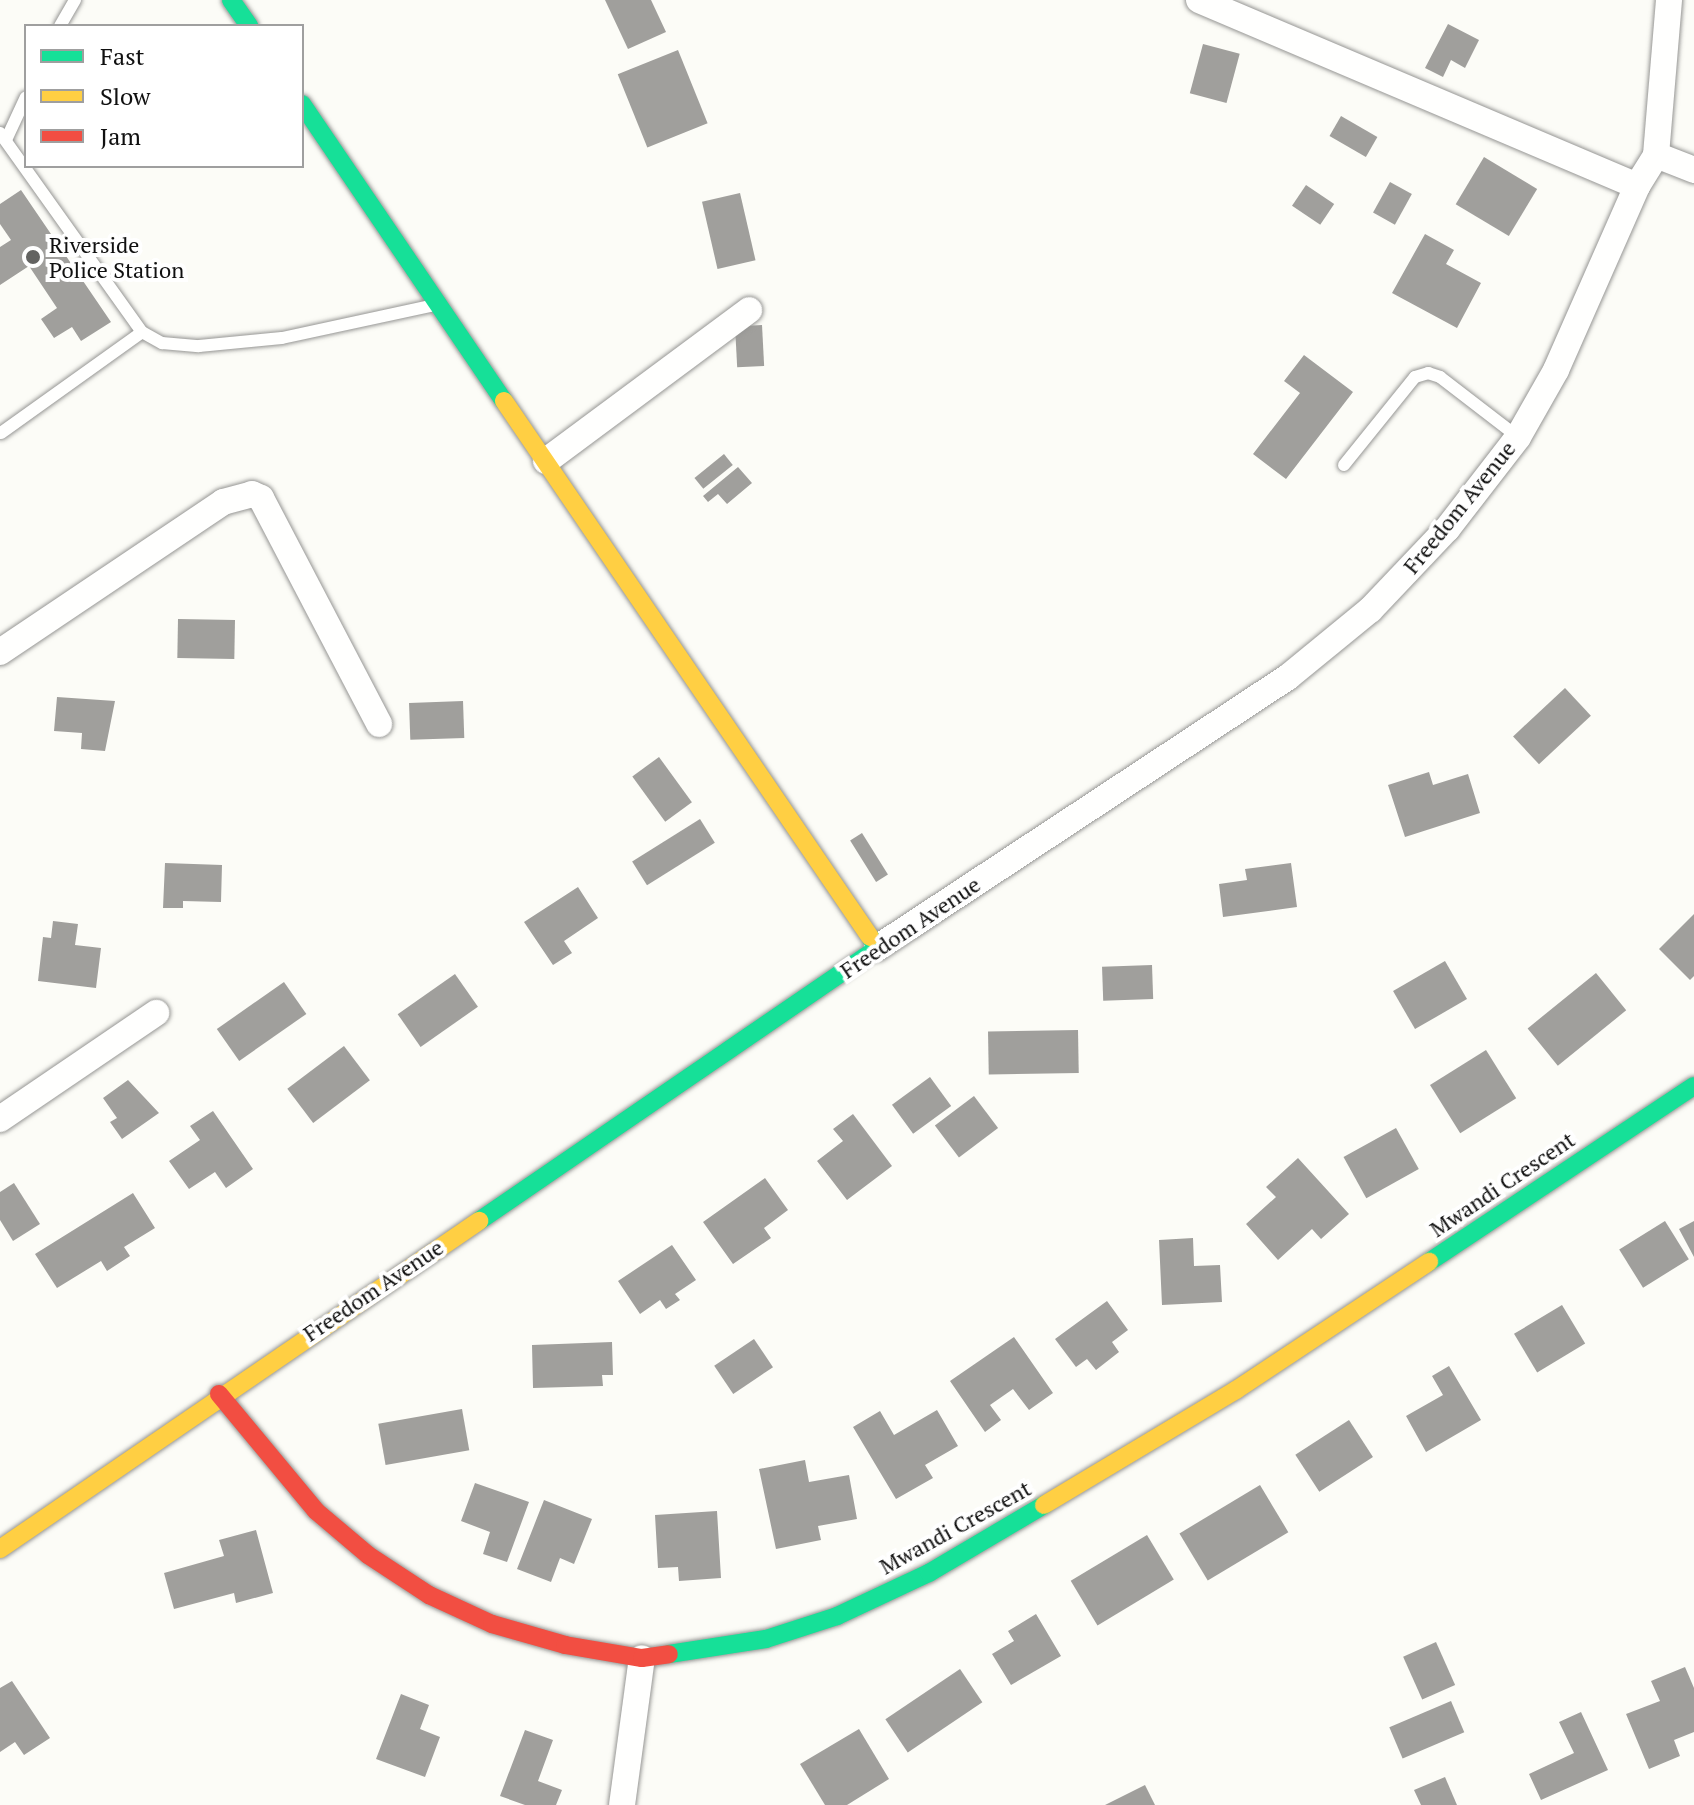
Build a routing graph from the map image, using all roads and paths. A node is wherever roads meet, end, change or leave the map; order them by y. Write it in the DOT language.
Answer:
graph roads {
  1 [pos="75,0"];
  2 [pos="231,0"];
  3 [pos="1199,0"];
  4 [pos="1669,0"];
  5 [pos="61,24"];
  6 [pos="248,24"];
  7 [pos="24,100"];
  8 [pos="304,107"];
  9 [pos="3,136"];
  10 [pos="1656,155"];
  11 [pos="24,166"];
  12 [pos="26,168"];
  13 [pos="1694,170"];
  14 [pos="1637,186"];
  15 [pos="439,304"];
  16 [pos="749,310"];
  17 [pos="142,332"];
  18 [pos="1,433"];
  19 [pos="1518,437"];
  20 [pos="546,461"];
  21 [pos="1344,465"];
  22 [pos="0,652"];
  23 [pos="379,724"];
  24 [pos="877,948"];
  25 [pos="156,1013"];
  26 [pos="1694,1086"];
  27 [pos="0,1119"];
  28 [pos="219,1394"];
  29 [pos="0,1549"];
  30 [pos="642,1658"];
  31 [pos="622,1805"];
  1 -- 5 [label="lane"];
  2 -- 6 [label="main road"];
  3 -- 14 [label="street"];
  4 -- 10 [label="street, Freedom Avenue"];
  7 -- 9 [label="lane"];
  8 -- 15 [label="main road"];
  9 -- 11 [label="lane"];
  10 -- 13 [label="street"];
  10 -- 14 [label="street, Freedom Avenue"];
  12 -- 17 [label="lane"];
  14 -- 19 [label="street, Freedom Avenue"];
  15 -- 17 [label="lane"];
  15 -- 20 [label="main road"];
  16 -- 20 [label="street"];
  17 -- 18 [label="lane"];
  19 -- 21 [label="lane"];
  19 -- 24 [label="street, Freedom Avenue"];
  20 -- 24 [label="main road"];
  22 -- 23 [label="street"];
  24 -- 28 [label="main road, Freedom Avenue"];
  25 -- 27 [label="street"];
  26 -- 30 [label="main road, Mwandi Crescent"];
  28 -- 29 [label="main road, Freedom Avenue"];
  28 -- 30 [label="main road, Mwandi Crescent"];
  30 -- 31 [label="street"];
}
